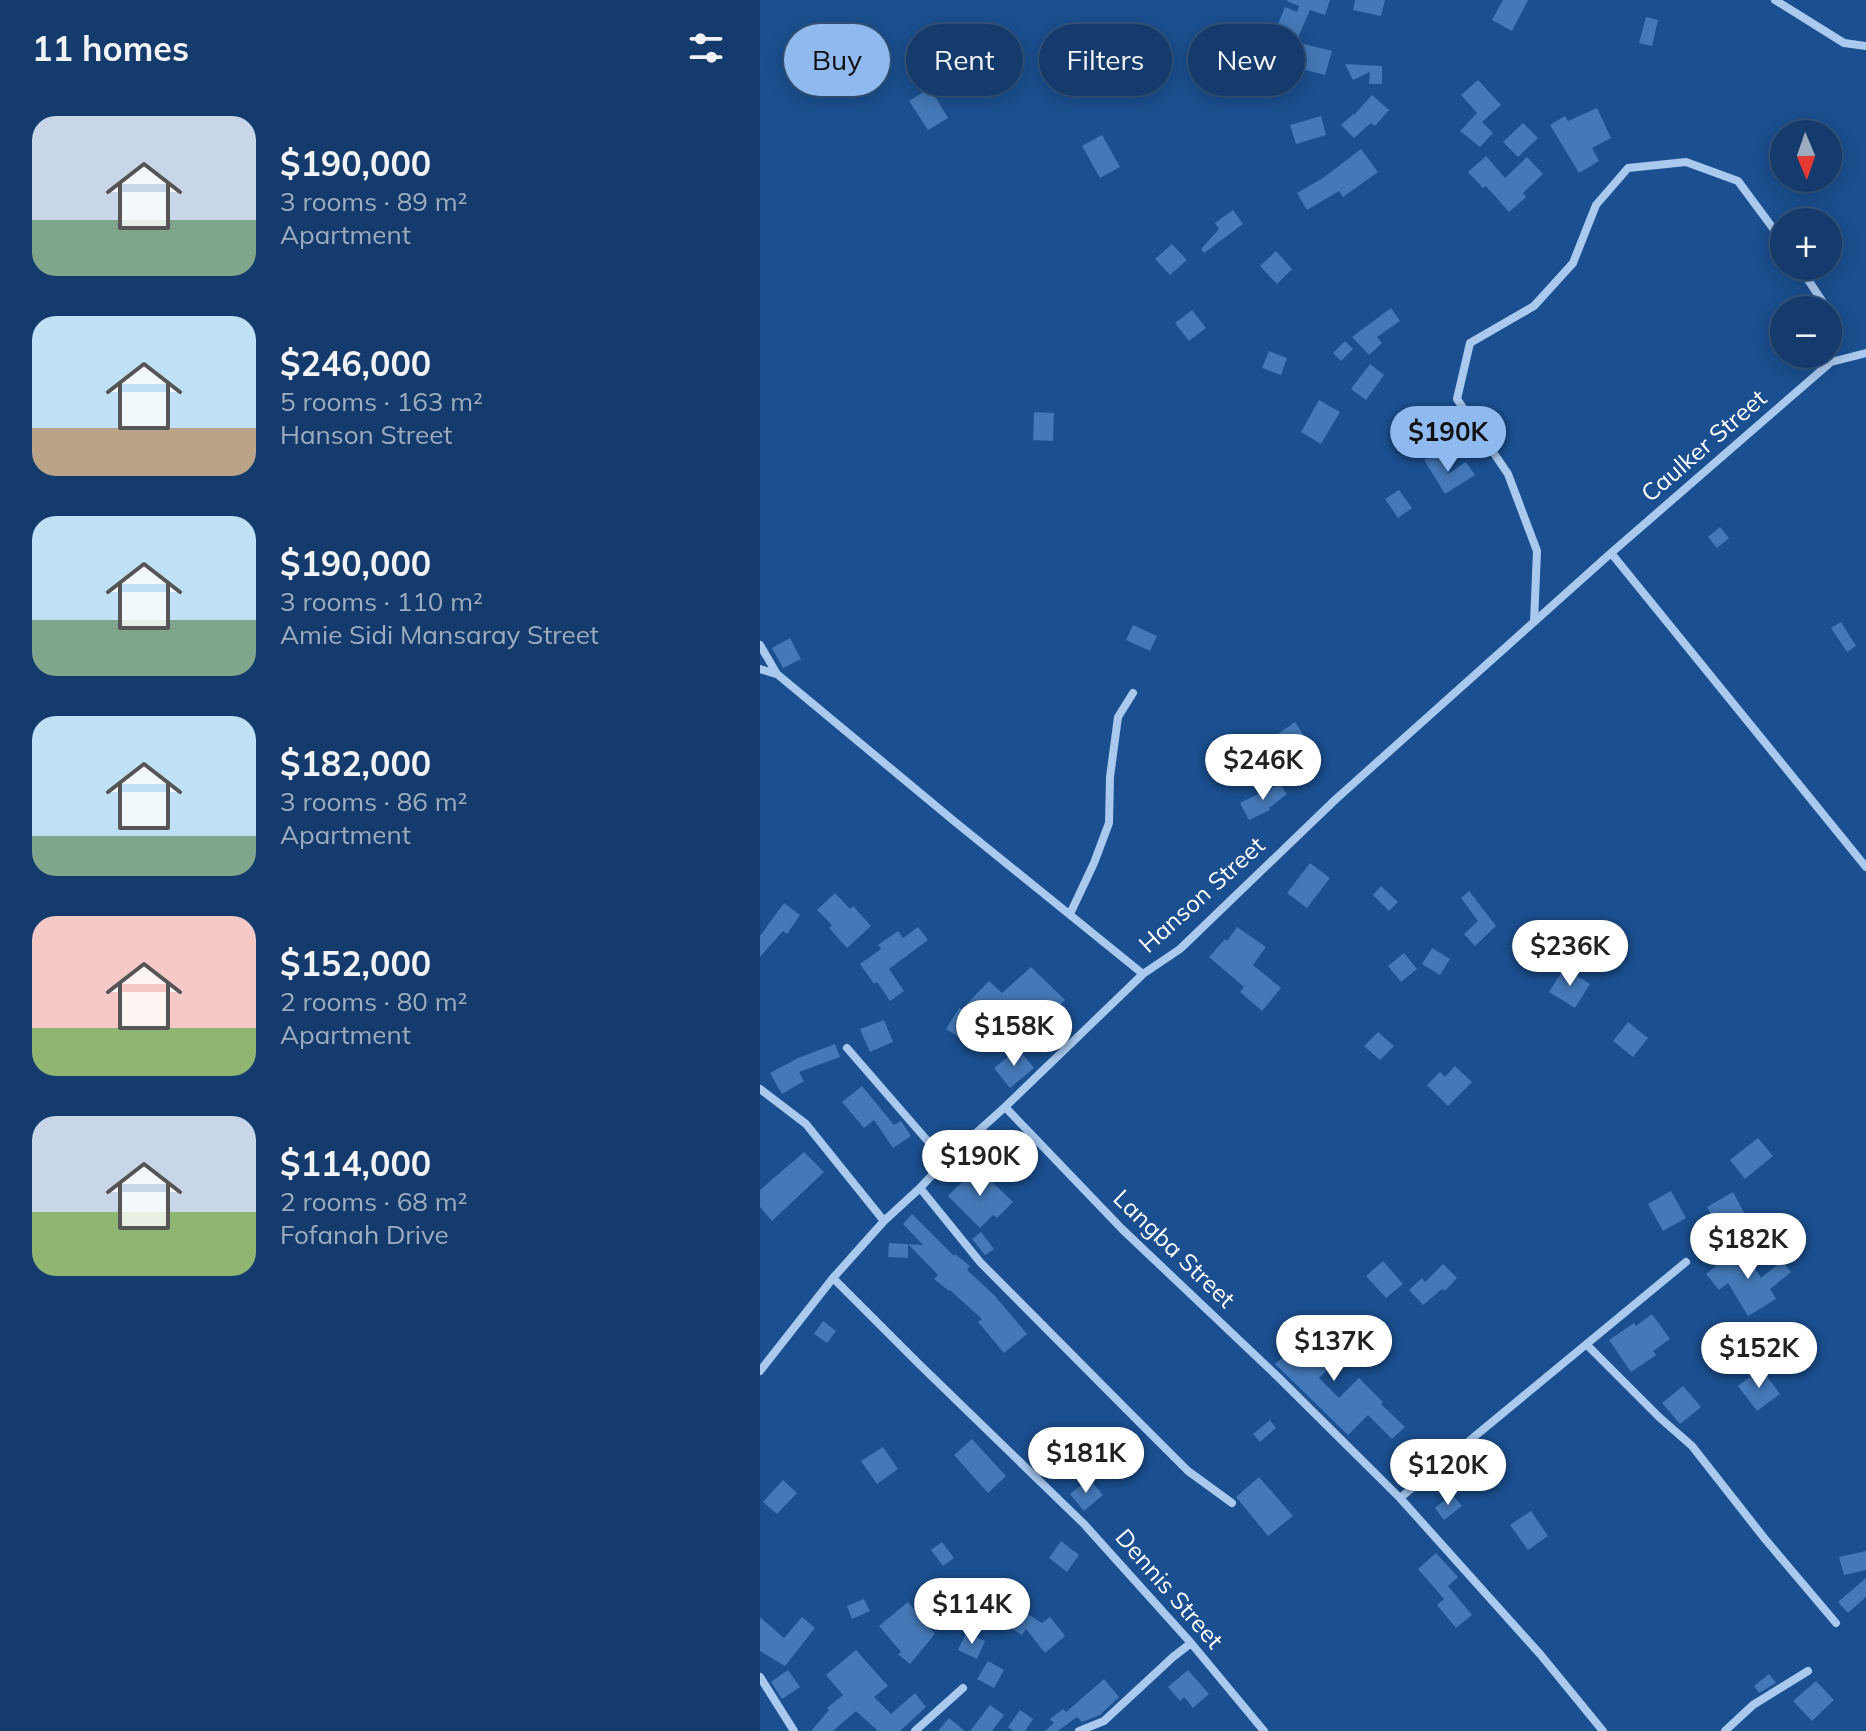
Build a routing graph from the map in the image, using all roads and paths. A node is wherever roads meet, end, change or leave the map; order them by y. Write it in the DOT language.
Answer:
graph roads {
  1 [pos="1775,0"];
  2 [pos="1866,46"];
  3 [pos="1770,224"];
  4 [pos="1866,353"];
  5 [pos="1842,359"];
  6 [pos="1824,368"];
  7 [pos="1611,553"];
  8 [pos="1534,622"];
  9 [pos="760,645"];
  10 [pos="760,669"];
  11 [pos="777,674"];
  12 [pos="1133,693"];
  13 [pos="1866,867"];
  14 [pos="1070,914"];
  15 [pos="1143,974"];
  16 [pos="847,1048"];
  17 [pos="760,1089"];
  18 [pos="1005,1107"];
  19 [pos="945,1161"];
  20 [pos="920,1188"];
  21 [pos="884,1221"];
  22 [pos="1686,1262"];
  23 [pos="833,1278"];
  24 [pos="1587,1345"];
  25 [pos="761,1368"];
  26 [pos="1400,1498"];
  27 [pos="1232,1503"];
  28 [pos="1836,1623"];
  29 [pos="1191,1643"];
  30 [pos="1808,1671"];
  31 [pos="760,1677"];
  32 [pos="963,1688"];
  33 [pos="1104,1721"];
  34 [pos="794,1731"];
  35 [pos="915,1731"];
  36 [pos="1079,1731"];
  37 [pos="1112,1731"];
  38 [pos="1264,1731"];
  39 [pos="1603,1731"];
  40 [pos="1725,1731"];
  1 -- 2 [label="street"];
  3 -- 8 [label="street"];
  4 -- 5 [label="street, Caulker Street"];
  6 -- 7 [label="street, Caulker Street"];
  7 -- 8 [label="street, Hanson Street"];
  7 -- 13 [label="street"];
  8 -- 15 [label="street, Hanson Street"];
  9 -- 11 [label="street"];
  10 -- 11 [label="street"];
  11 -- 14 [label="street"];
  12 -- 14 [label="street"];
  14 -- 15 [label="street"];
  15 -- 18 [label="street, Hanson Street"];
  16 -- 19 [label="street"];
  17 -- 21 [label="street"];
  18 -- 19 [label="street, Hanson Street"];
  18 -- 26 [label="street, Langba Street"];
  19 -- 20 [label="street, Hanson Street"];
  20 -- 21 [label="street, Hanson Street"];
  20 -- 27 [label="street"];
  21 -- 23 [label="street, Hanson Street"];
  22 -- 24 [label="street"];
  23 -- 25 [label="street, Hanson Street"];
  23 -- 29 [label="street, Dennis Street"];
  24 -- 26 [label="street"];
  24 -- 28 [label="street"];
  26 -- 39 [label="street, Langba Street"];
  29 -- 33 [label="street"];
  29 -- 38 [label="street, Dennis Street"];
  30 -- 40 [label="street"];
  31 -- 34 [label="street"];
  32 -- 35 [label="street"];
  33 -- 36 [label="street"];
  33 -- 37 [label="street"];
}
